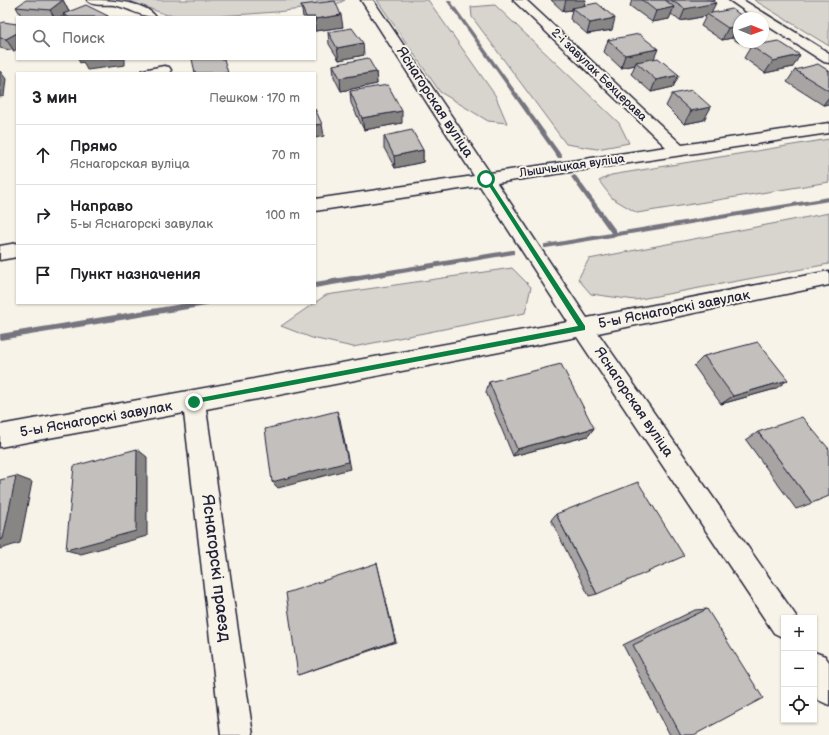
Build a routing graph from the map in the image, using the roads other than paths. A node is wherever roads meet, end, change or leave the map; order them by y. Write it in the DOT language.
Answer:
graph roads {
  1 [pos="93,0"];
  2 [pos="367,0"];
  3 [pos="519,0"];
  4 [pos="735,0"];
  5 [pos="149,16"];
  6 [pos="829,59"];
  7 [pos="164,67"];
  8 [pos="151,72"];
  9 [pos="829,128"];
  10 [pos="678,150"];
  11 [pos="486,179"];
  12 [pos="316,205"];
  13 [pos="16,250"];
  14 [pos="0,253"];
  15 [pos="829,278"];
  16 [pos="583,328"];
  17 [pos="194,402"];
  18 [pos="0,436"];
  19 [pos="781,619"];
  20 [pos="817,671"];
  21 [pos="829,689"];
  22 [pos="237,735"];
  1 -- 5 [label="street"];
  2 -- 11 [label="street, Яснагорская вуліца"];
  3 -- 10 [label="street, 2-і завулак Бехцерава"];
  4 -- 6 [label="street"];
  7 -- 8 [label="street"];
  9 -- 10 [label="street, Лышчыцкая вуліца"];
  10 -- 11 [label="street, Лышчыцкая вуліца"];
  11 -- 12 [label="street, Лышчыцкая вуліца"];
  11 -- 16 [label="street, Яснагорская вуліца"];
  13 -- 14 [label="street"];
  15 -- 16 [label="street, 5-ы Яснагорскі завулак"];
  16 -- 17 [label="street, 5-ы Яснагорскі завулак"];
  16 -- 19 [label="street, Яснагорская вуліца"];
  17 -- 18 [label="street, 5-ы Яснагорскі завулак"];
  17 -- 22 [label="street, Яснагорскі праезд"];
  20 -- 21 [label="street"];
}
